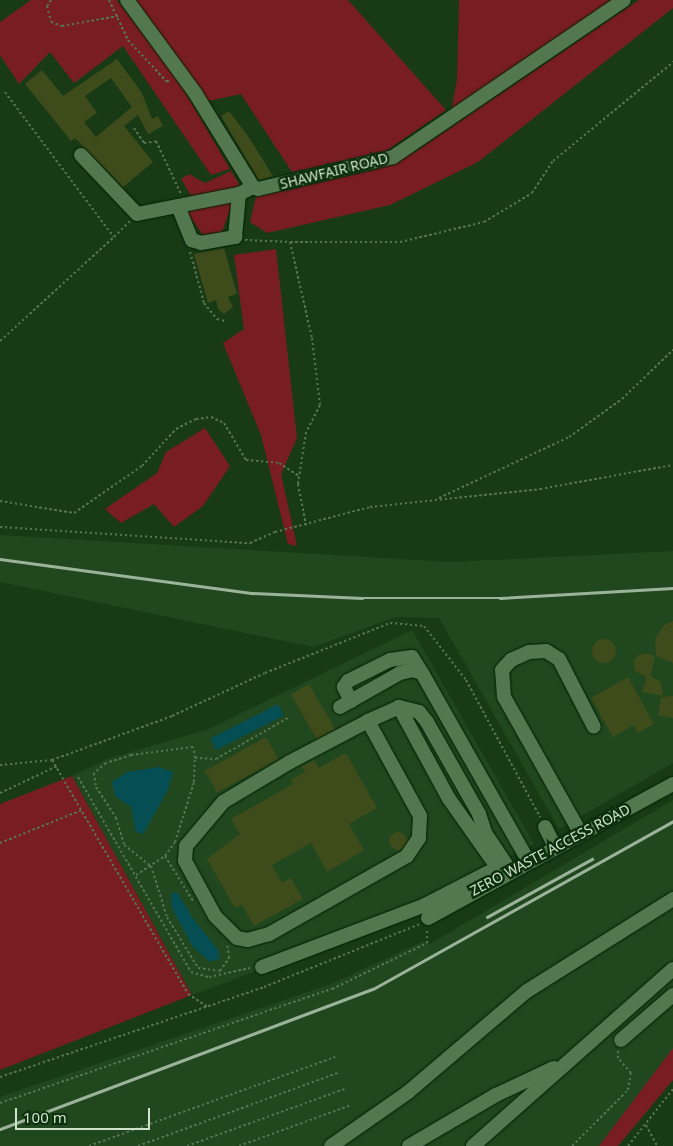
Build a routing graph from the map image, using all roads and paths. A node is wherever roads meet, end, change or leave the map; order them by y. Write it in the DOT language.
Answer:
graph roads {
  1 [pos="50,0"];
  2 [pos="109,0"];
  3 [pos="127,0"];
  4 [pos="624,0"];
  5 [pos="118,16"];
  6 [pos="673,62"];
  7 [pos="180,72"];
  8 [pos="5,92"];
  9 [pos="134,128"];
  10 [pos="81,155"];
  11 [pos="253,187"];
  12 [pos="239,194"];
  13 [pos="182,205"];
  14 [pos="137,214"];
  15 [pos="114,237"];
  16 [pos="236,237"];
  17 [pos="192,240"];
  18 [pos="290,242"];
  19 [pos="225,321"];
  20 [pos="0,341"];
  21 [pos="673,350"];
  22 [pos="673,466"];
  23 [pos="299,476"];
  24 [pos="436,500"];
  25 [pos="0,501"];
  26 [pos="306,525"];
  27 [pos="0,527"];
  28 [pos="265,673"];
  29 [pos="345,704"];
  30 [pos="288,718"];
  31 [pos="368,721"];
  32 [pos="594,727"];
  33 [pos="195,758"];
  34 [pos="0,760"];
  35 [pos="52,760"];
  36 [pos="4,763"];
  37 [pos="0,765"];
  38 [pos="57,766"];
  39 [pos="519,772"];
  40 [pos="78,777"];
  41 [pos="673,784"];
  42 [pos="0,793"];
  43 [pos="82,810"];
  44 [pos="545,827"];
  45 [pos="582,834"];
  46 [pos="0,843"];
  47 [pos="555,847"];
  48 [pos="165,856"];
  49 [pos="528,860"];
  50 [pos="151,866"];
  51 [pos="503,870"];
  52 [pos="136,876"];
  53 [pos="673,899"];
  54 [pos="194,904"];
  55 [pos="428,918"];
  56 [pos="222,939"];
  57 [pos="427,942"];
  58 [pos="262,967"];
  59 [pos="673,969"];
  60 [pos="673,995"];
  61 [pos="208,1007"];
  62 [pos="621,1040"];
  63 [pos="335,1057"];
  64 [pos="566,1062"];
  65 [pos="340,1072"];
  66 [pos="0,1077"];
  67 [pos="347,1088"];
  68 [pos="673,1089"];
  69 [pos="496,1096"];
  70 [pos="0,1103"];
  71 [pos="351,1105"];
  72 [pos="511,1113"];
  73 [pos="646,1125"];
  74 [pos="89,1146"];
  75 [pos="138,1146"];
  76 [pos="187,1146"];
  77 [pos="239,1146"];
  78 [pos="331,1146"];
  79 [pos="409,1146"];
  80 [pos="473,1146"];
  81 [pos="572,1146"];
  82 [pos="628,1146"];
  83 [pos="657,1146"];
  1 -- 5 [label="path"];
  2 -- 5 [label="path"];
  3 -- 7 [label="street"];
  4 -- 11 [label="street, SHAWFAIR ROAD"];
  5 -- 7 [label="path"];
  6 -- 18 [label="path"];
  7 -- 11 [label="street"];
  8 -- 15 [label="path"];
  9 -- 13 [label="path"];
  10 -- 14 [label="street"];
  11 -- 12 [label="street"];
  12 -- 13 [label="street"];
  12 -- 16 [label="street"];
  13 -- 14 [label="street"];
  13 -- 17 [label="street"];
  14 -- 15 [label="path"];
  15 -- 20 [label="path"];
  16 -- 17 [label="street"];
  16 -- 18 [label="path"];
  17 -- 19 [label="path"];
  18 -- 23 [label="path"];
  21 -- 24 [label="path"];
  22 -- 24 [label="path"];
  23 -- 25 [label="path"];
  23 -- 26 [label="path"];
  24 -- 26 [label="path"];
  26 -- 27 [label="path"];
  28 -- 35 [label="path"];
  29 -- 49 [label="street"];
  30 -- 33 [label="path"];
  31 -- 31 [label="street"];
  31 -- 51 [label="street"];
  32 -- 45 [label="street"];
  33 -- 48 [label="path"];
  33 -- 50 [label="path"];
  34 -- 36 [label="path"];
  35 -- 36 [label="path"];
  35 -- 38 [label="path"];
  36 -- 37 [label="path"];
  38 -- 42 [label="path"];
  38 -- 43 [label="path"];
  39 -- 44 [label="path"];
  40 -- 52 [label="path"];
  41 -- 45 [label="street, ZERO WASTE ACCESS ROAD"];
  43 -- 46 [label="path"];
  43 -- 61 [label="path"];
  44 -- 47 [label="street"];
  45 -- 47 [label="street, ZERO WASTE ACCESS ROAD"];
  47 -- 49 [label="street, ZERO WASTE ACCESS ROAD"];
  48 -- 50 [label="path"];
  48 -- 54 [label="path"];
  49 -- 51 [label="street, ZERO WASTE ACCESS ROAD"];
  50 -- 52 [label="path"];
  50 -- 56 [label="path"];
  51 -- 55 [label="street, ZERO WASTE ACCESS ROAD"];
  51 -- 58 [label="street"];
  52 -- 58 [label="path"];
  53 -- 78 [label="street"];
  55 -- 61 [label="path"];
  57 -- 70 [label="path"];
  59 -- 64 [label="street"];
  60 -- 62 [label="street"];
  61 -- 66 [label="path"];
  62 -- 81 [label="path"];
  63 -- 74 [label="path"];
  64 -- 69 [label="street"];
  64 -- 72 [label="street"];
  65 -- 75 [label="path"];
  67 -- 76 [label="path"];
  68 -- 73 [label="path"];
  69 -- 72 [label="street"];
  69 -- 79 [label="street"];
  71 -- 77 [label="path"];
  72 -- 80 [label="street"];
  73 -- 82 [label="path"];
  73 -- 83 [label="path"];
}
